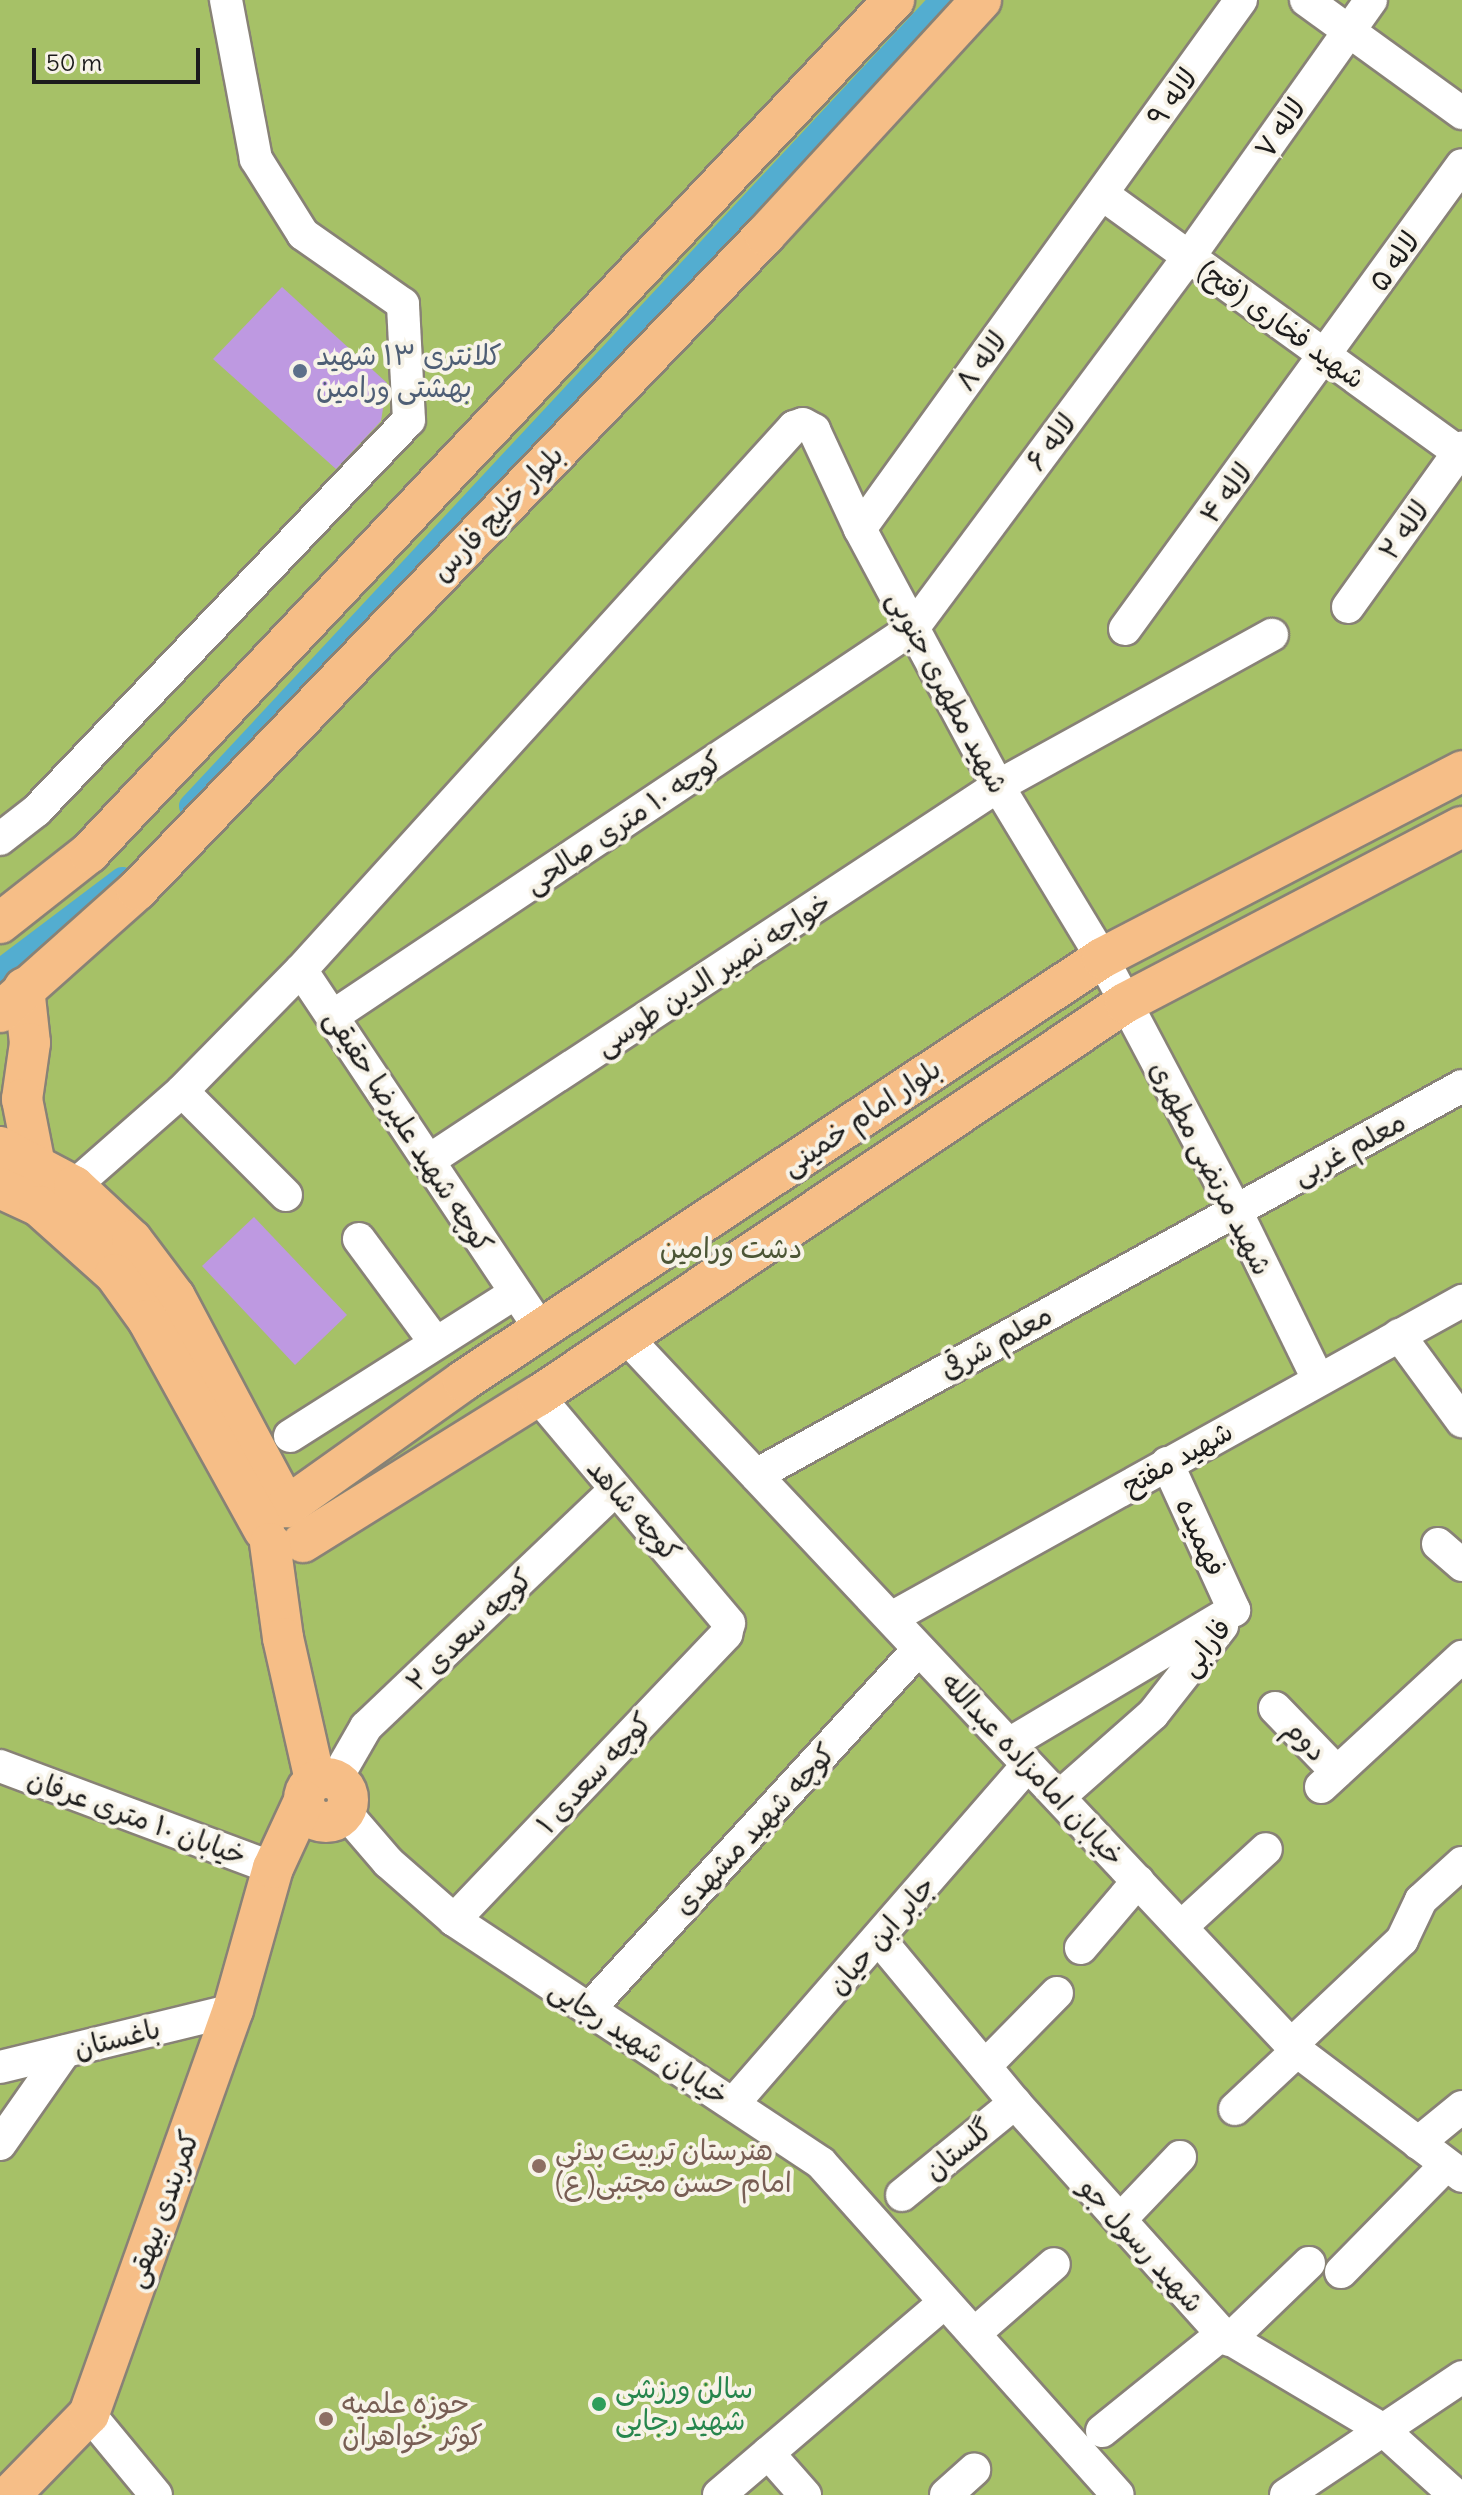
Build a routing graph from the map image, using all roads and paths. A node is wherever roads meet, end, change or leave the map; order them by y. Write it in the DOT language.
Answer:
graph roads {
  1 [pos="226,0"];
  2 [pos="894,0"];
  3 [pos="981,0"];
  4 [pos="1241,0"];
  5 [pos="1306,0"];
  6 [pos="1371,0"];
  7 [pos="1348,32"];
  8 [pos="1462,113"];
  9 [pos="1462,165"];
  10 [pos="1102,194"];
  11 [pos="1189,257"];
  12 [pos="1326,357"];
  13 [pos="1461,452"];
  14 [pos="860,529"];
  15 [pos="1348,607"];
  16 [pos="913,628"];
  17 [pos="1125,629"];
  18 [pos="1272,635"];
  19 [pos="1462,771"];
  20 [pos="998,786"];
  21 [pos="1462,827"];
  22 [pos="0,839"];
  23 [pos="0,923"];
  24 [pos="1102,958"];
  25 [pos="301,970"];
  26 [pos="12,1000"];
  27 [pos="1125,1003"];
  28 [pos="333,1016"];
  29 [pos="1462,1086"];
  30 [pos="182,1091"];
  31 [pos="0,1147"];
  32 [pos="428,1161"];
  33 [pos="35,1165"];
  34 [pos="74,1186"];
  35 [pos="0,1188"];
  36 [pos="286,1195"];
  37 [pos="1235,1209"];
  38 [pos="359,1239"];
  39 [pos="515,1293"];
  40 [pos="1462,1301"];
  41 [pos="541,1330"];
  42 [pos="1399,1335"];
  43 [pos="626,1337"];
  44 [pos="435,1342"];
  45 [pos="1318,1379"];
  46 [pos="538,1396"];
  47 [pos="1462,1421"];
  48 [pos="290,1436"];
  49 [pos="1167,1463"];
  50 [pos="756,1475"];
  51 [pos="615,1490"];
  52 [pos="283,1535"];
  53 [pos="1438,1544"];
  54 [pos="1462,1565"];
  55 [pos="1234,1610"];
  56 [pos="893,1617"];
  57 [pos="729,1623"];
  58 [pos="919,1649"];
  59 [pos="1462,1657"];
  60 [pos="1275,1708"];
  61 [pos="1019,1754"];
  62 [pos="0,1766"];
  63 [pos="1059,1797"];
  64 [pos="325,1799"];
  65 [pos="1266,1849"];
  66 [pos="1462,1863"];
  67 [pos="1138,1881"];
  68 [pos="270,1882"];
  69 [pos="454,1920"];
  70 [pos="1181,1927"];
  71 [pos="879,1939"];
  72 [pos="1081,1948"];
  73 [pos="1057,1993"];
  74 [pos="589,2009"];
  75 [pos="233,2010"];
  76 [pos="1294,2048"];
  77 [pos="65,2051"];
  78 [pos="986,2065"];
  79 [pos="0,2067"];
  80 [pos="1015,2103"];
  81 [pos="733,2104"];
  82 [pos="1462,2107"];
  83 [pos="1235,2109"];
  84 [pos="1418,2143"];
  85 [pos="0,2144"];
  86 [pos="1180,2157"];
  87 [pos="1454,2170"];
  88 [pos="902,2195"];
  89 [pos="1120,2220"];
  90 [pos="1309,2263"];
  91 [pos="1054,2264"];
  92 [pos="1341,2272"];
  93 [pos="945,2302"];
  94 [pos="974,2334"];
  95 [pos="1225,2337"];
  96 [pos="1462,2377"];
  97 [pos="89,2414"];
  98 [pos="1382,2429"];
  99 [pos="1102,2431"];
  100 [pos="768,2453"];
  101 [pos="974,2470"];
  102 [pos="10,2495"];
  103 [pos="156,2495"];
  104 [pos="719,2495"];
  105 [pos="805,2495"];
  106 [pos="946,2495"];
  107 [pos="1118,2495"];
  108 [pos="1286,2495"];
  109 [pos="1455,2495"];
  1 -- 22 [label="street"];
  2 -- 23 [label="main road"];
  3 -- 26 [label="main road, بلوار خلیج فارس"];
  4 -- 10 [label="street, لاله ۹"];
  5 -- 7 [label="street"];
  6 -- 7 [label="street, لاله ۷"];
  7 -- 8 [label="street"];
  7 -- 11 [label="street, لاله ۷"];
  9 -- 12 [label="street, لاله ۵"];
  10 -- 11 [label="street, شهید فخاری (فتح)"];
  10 -- 14 [label="street, لاله ۸"];
  11 -- 12 [label="street, شهید فخاری (فتح)"];
  11 -- 16 [label="street, لاله ۶"];
  12 -- 13 [label="street, شهید فخاری (فتح)"];
  12 -- 17 [label="street, لاله ۴"];
  13 -- 15 [label="street, لاله ۲"];
  14 -- 16 [label="street, شهید مطهری جنوبی"];
  14 -- 25 [label="street, شهید مطهری جنوبی"];
  16 -- 20 [label="street, شهید مطهری جنوبی"];
  16 -- 28 [label="street, کوچه ۱۰ متری صالحی"];
  18 -- 20 [label="street, خواجه نصیر الدین طوسی"];
  19 -- 24 [label="main road, بلوار امام خمینی"];
  20 -- 24 [label="street, شهید مطهری جنوبی"];
  20 -- 32 [label="street, خواجه نصیر الدین طوسی"];
  21 -- 27 [label="main road, بلوار امام خمینی"];
  24 -- 27 [label="street, شهید مرتضی مطهری"];
  24 -- 41 [label="main road, بلوار امام خمینی"];
  25 -- 28 [label="street, کوچه شهید علیرضا حقیقی"];
  25 -- 30 [label="street"];
  26 -- 33 [label="main road"];
  27 -- 37 [label="street, شهید مرتضی مطهری"];
  27 -- 43 [label="main road, بلوار امام خمینی"];
  28 -- 32 [label="street, کوچه شهید علیرضا حقیقی"];
  29 -- 37 [label="street, معلم غربی"];
  30 -- 34 [label="street"];
  30 -- 36 [label="street"];
  31 -- 33 [label="main road"];
  32 -- 39 [label="street, کوچه شهید علیرضا حقیقی"];
  33 -- 34 [label="main road"];
  34 -- 52 [label="main road"];
  35 -- 52 [label="main road"];
  37 -- 45 [label="street, شهید مرتضی مطهری"];
  37 -- 50 [label="street, معلم شرقی"];
  38 -- 44 [label="street"];
  39 -- 41 [label="street, کوچه شهید علیرضا حقیقی"];
  39 -- 44 [label="street"];
  40 -- 42 [label="street, شهید مفتح"];
  41 -- 52 [label="main road, بلوار امام خمینی"];
  42 -- 45 [label="street, شهید مفتح"];
  42 -- 47 [label="street"];
  43 -- 46 [label="main road, بلوار امام خمینی"];
  43 -- 50 [label="street, خیابان امامزاده عبدالله"];
  44 -- 48 [label="street"];
  45 -- 49 [label="street, شهید مفتح"];
  46 -- 51 [label="street, کوچه شاهد"];
  46 -- 52 [label="main road, بلوار امام خمینی"];
  49 -- 55 [label="street, فهمیده"];
  49 -- 56 [label="street, شهید مفتح"];
  50 -- 56 [label="street, خیابان امامزاده عبدالله"];
  51 -- 57 [label="street, کوچه شاهد"];
  51 -- 64 [label="street, کوچه سعدی ۲"];
  52 -- 64 [label="main road, خیابان شهید رجایی"];
  53 -- 54 [label="street"];
  55 -- 61 [label="street, فارابی"];
  55 -- 63 [label="street, فارابی"];
  56 -- 58 [label="street, خیابان امامزاده عبدالله"];
  57 -- 69 [label="street, کوچه سعدی ۱"];
  58 -- 61 [label="street, خیابان امامزاده عبدالله"];
  58 -- 74 [label="street, کوچه شهید مشهدی"];
  59 -- 60 [label="street, دوم"];
  61 -- 63 [label="street, خیابان امامزاده عبدالله"];
  61 -- 71 [label="street, جابر ابن حیان"];
  62 -- 68 [label="street, خیابان ۱۰ متری عرفان"];
  63 -- 67 [label="street, خیابان امامزاده عبدالله"];
  64 -- 68 [label="main road, کمربندی بیهقی"];
  64 -- 69 [label="street, خیابان شهید رجایی"];
  65 -- 70 [label="street"];
  66 -- 76 [label="street"];
  67 -- 70 [label="street, خیابان امامزاده عبدالله"];
  67 -- 72 [label="street"];
  68 -- 75 [label="main road, کمربندی بیهقی"];
  69 -- 74 [label="street, خیابان شهید رجایی"];
  70 -- 76 [label="street, خیابان امامزاده عبدالله"];
  71 -- 78 [label="street, شهید رسول جو"];
  71 -- 81 [label="street, جابر ابن حیان"];
  73 -- 78 [label="street"];
  74 -- 81 [label="street, خیابان شهید رجایی"];
  75 -- 77 [label="street, باغستان"];
  75 -- 97 [label="main road, کمربندی بیهقی"];
  76 -- 83 [label="street"];
  76 -- 84 [label="street, خیابان امامزاده عبدالله"];
  77 -- 79 [label="street, باغستان"];
  77 -- 85 [label="street"];
  78 -- 80 [label="street, شهید رسول جو"];
  80 -- 88 [label="street, گلستان"];
  80 -- 89 [label="street, شهید رسول جو"];
  81 -- 93 [label="street, خیابان شهید رجایی"];
  82 -- 84 [label="street"];
  84 -- 87 [label="street, خیابان امامزاده عبدالله"];
  86 -- 89 [label="street"];
  87 -- 92 [label="street"];
  89 -- 95 [label="street, شهید رسول جو"];
  90 -- 95 [label="street"];
  91 -- 94 [label="street"];
  93 -- 94 [label="street, خیابان شهید رجایی"];
  93 -- 100 [label="street"];
  94 -- 107 [label="street, خیابان شهید رجایی"];
  95 -- 98 [label="street, شهید رسول جو"];
  95 -- 99 [label="street"];
  96 -- 98 [label="street"];
  97 -- 102 [label="main road, کمربندی بیهقی"];
  97 -- 103 [label="street"];
  98 -- 108 [label="street"];
  98 -- 109 [label="street, شهید رسول جو"];
  100 -- 104 [label="street"];
  100 -- 105 [label="street"];
  101 -- 106 [label="street"];
}
